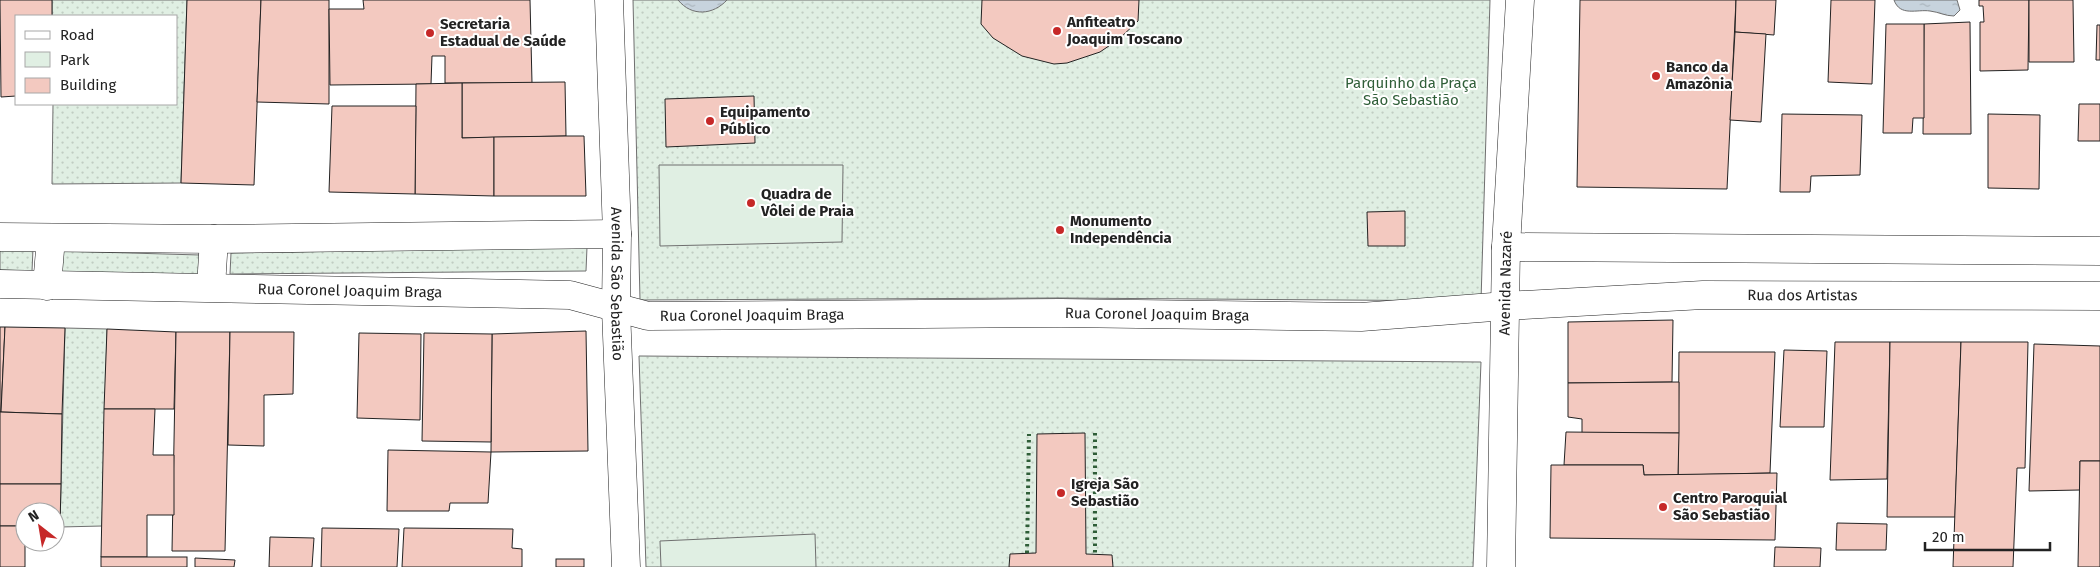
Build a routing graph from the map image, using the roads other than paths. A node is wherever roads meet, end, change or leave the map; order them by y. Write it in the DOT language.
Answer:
graph roads {
  1 [pos="609,0"];
  2 [pos="1520,0"];
  3 [pos="617,234"];
  4 [pos="0,237"];
  5 [pos="51,238"];
  6 [pos="214,239"];
  7 [pos="1506,247"];
  8 [pos="2100,251"];
  9 [pos="0,284"];
  10 [pos="47,286"];
  11 [pos="211,287"];
  12 [pos="2100,296"];
  13 [pos="1506,306"];
  14 [pos="616,309"];
  15 [pos="626,567"];
  16 [pos="1501,567"];
  1 -- 3 [label="street, Avenida São Sebastião"];
  2 -- 7 [label="street, Avenida Nazaré"];
  3 -- 6 [label="street"];
  3 -- 14 [label="street, Avenida São Sebastião"];
  4 -- 5 [label="street"];
  5 -- 6 [label="street"];
  5 -- 10 [label="street"];
  6 -- 11 [label="street"];
  7 -- 8 [label="street"];
  7 -- 13 [label="street, Avenida Nazaré"];
  9 -- 10 [label="street, Rua Coronel Joaquim Braga"];
  10 -- 11 [label="street, Rua Coronel Joaquim Braga"];
  11 -- 14 [label="street, Rua Coronel Joaquim Braga"];
  12 -- 13 [label="street, Rua dos Artistas"];
  13 -- 14 [label="street, Rua Coronel Joaquim Braga"];
  13 -- 16 [label="street, Avenida Nazaré"];
  14 -- 15 [label="street, Avenida São Sebastião"];
}
